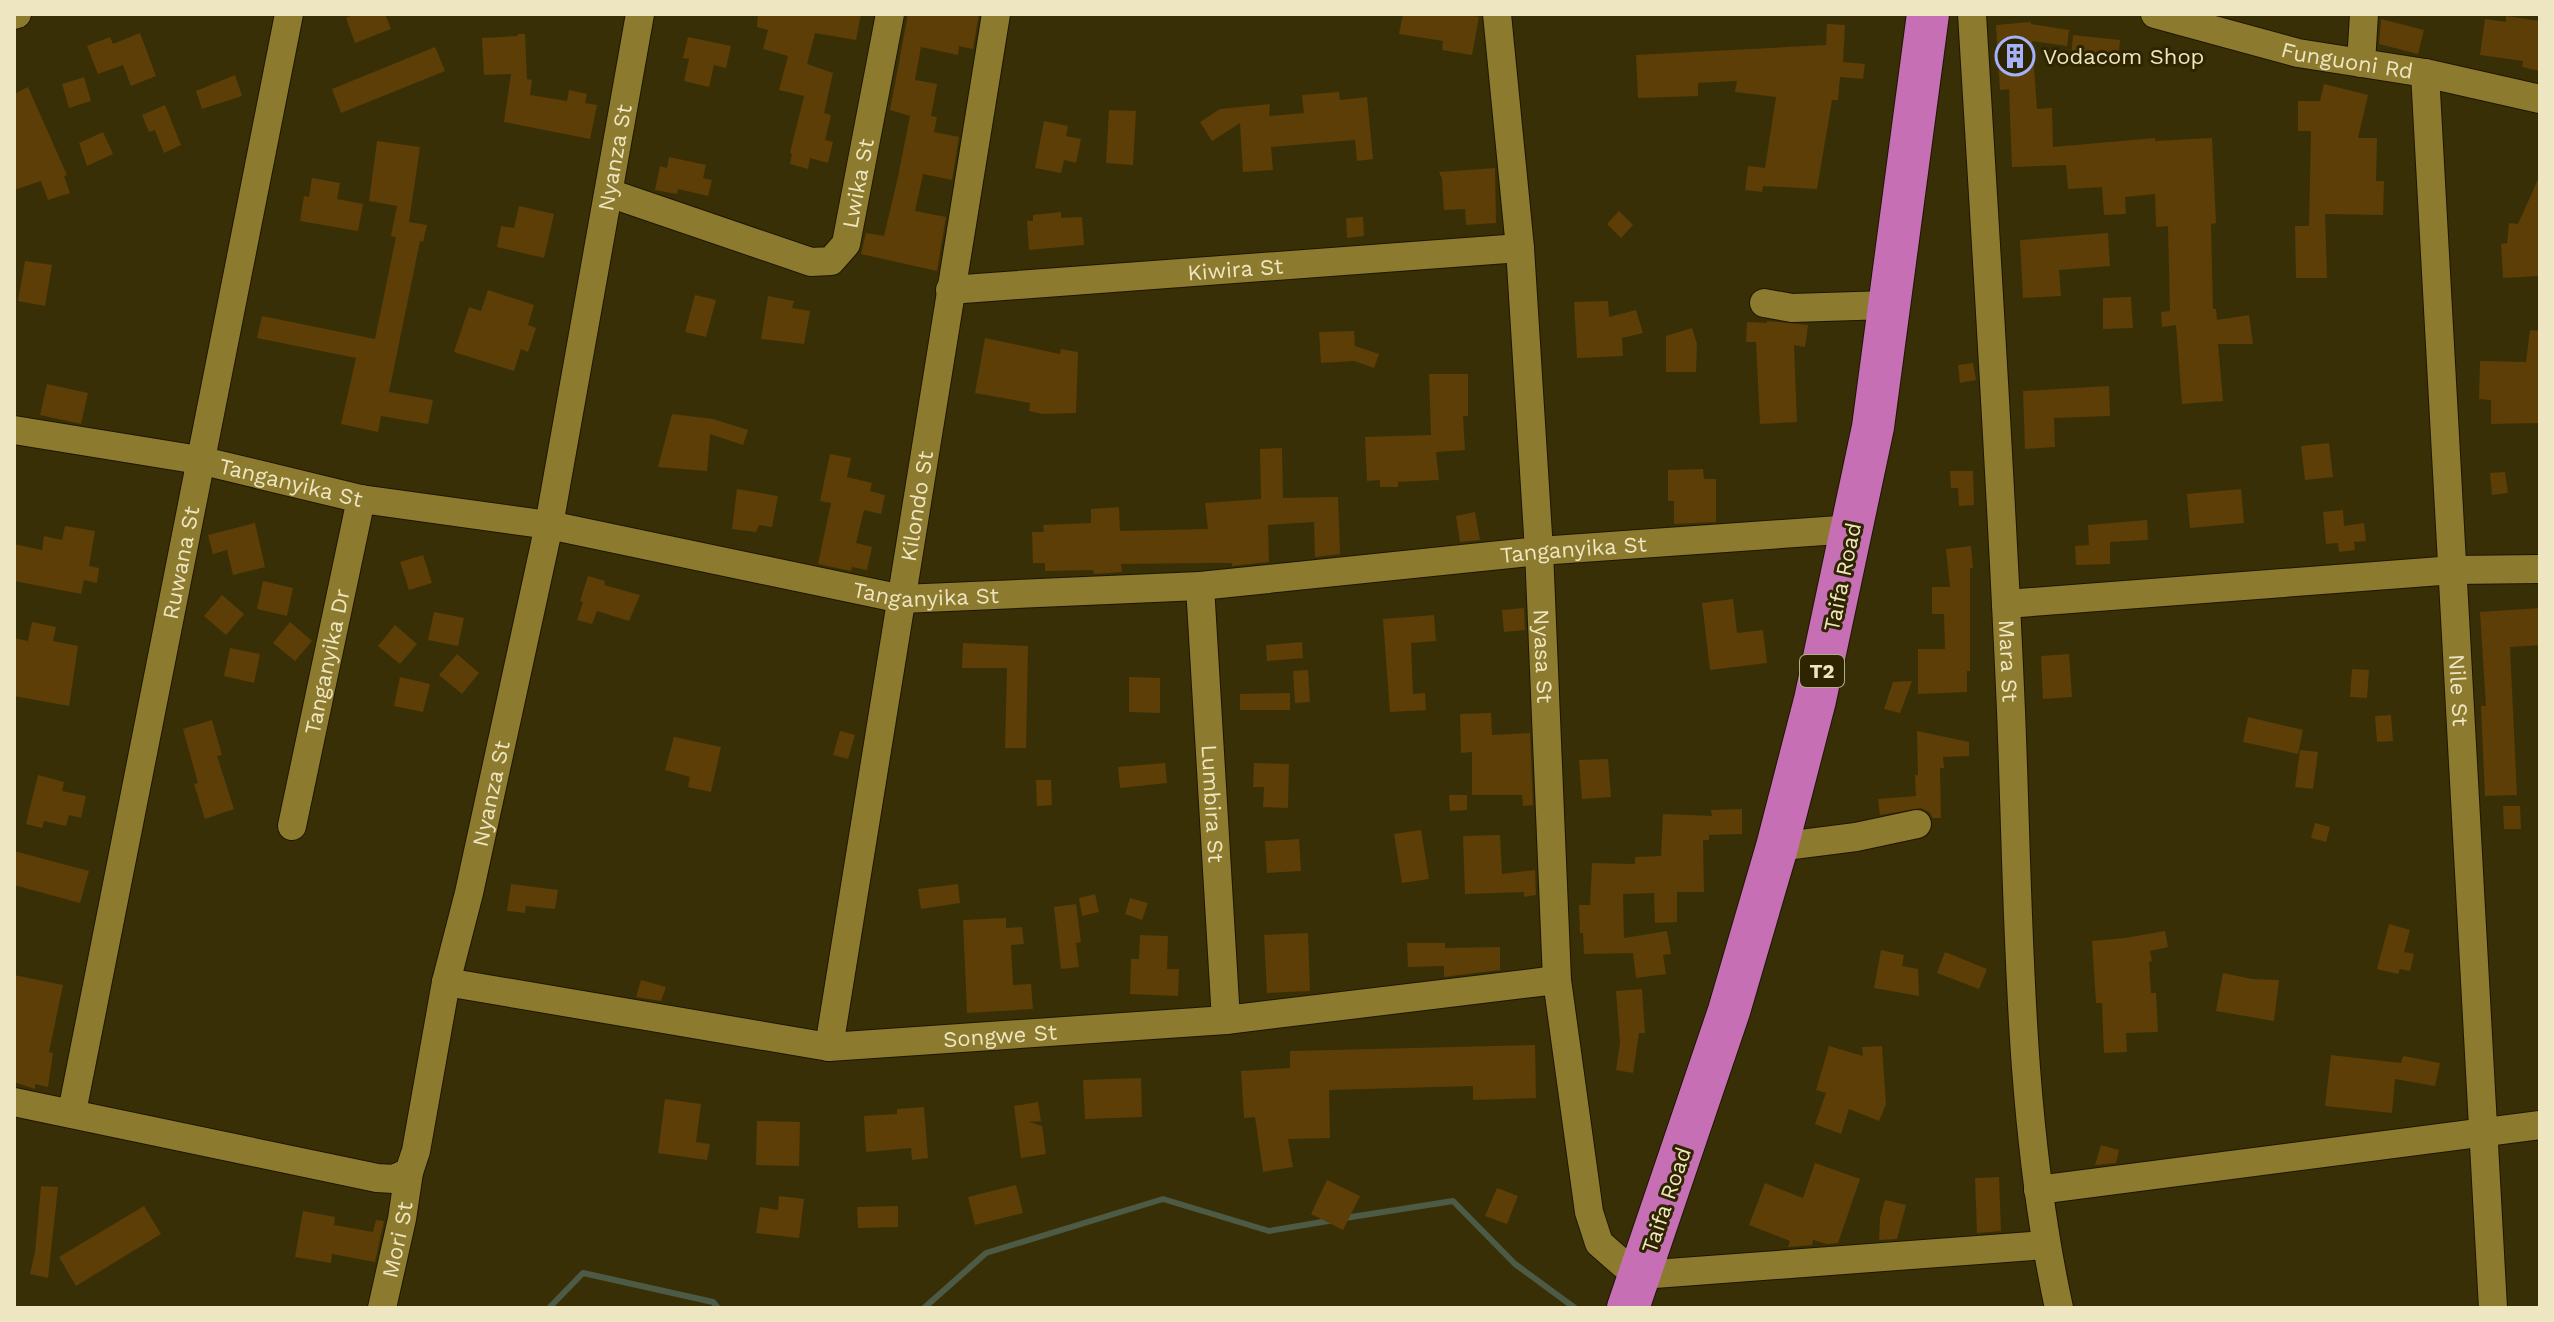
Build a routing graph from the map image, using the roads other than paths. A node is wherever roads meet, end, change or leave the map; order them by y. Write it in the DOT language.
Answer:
graph roads {
  1 [pos="289,14"];
  2 [pos="640,14"];
  3 [pos="890,14"];
  4 [pos="996,14"];
  5 [pos="1497,14"];
  6 [pos="1928,14"];
  7 [pos="1972,14"];
  8 [pos="2155,14"];
  9 [pos="2364,14"];
  10 [pos="2361,63"];
  11 [pos="2425,73"];
  12 [pos="2540,99"];
  13 [pos="609,193"];
  14 [pos="1520,248"];
  15 [pos="950,290"];
  16 [pos="1764,303"];
  17 [pos="1888,305"];
  18 [pos="14,430"];
  19 [pos="199,460"];
  20 [pos="361,499"];
  21 [pos="549,525"];
  22 [pos="1853,529"];
  23 [pos="1539,551"];
  24 [pos="2540,569"];
  25 [pos="2454,570"];
  26 [pos="1200,586"];
  27 [pos="902,599"];
  28 [pos="2006,604"];
  29 [pos="1917,824"];
  30 [pos="292,826"];
  31 [pos="1777,847"];
  32 [pos="1557,980"];
  33 [pos="446,982"];
  34 [pos="1226,1020"];
  35 [pos="829,1047"];
  36 [pos="14,1102"];
  37 [pos="72,1112"];
  38 [pos="2540,1125"];
  39 [pos="2484,1133"];
  40 [pos="409,1172"];
  41 [pos="2038,1190"];
  42 [pos="2046,1245"];
  43 [pos="1634,1292"];
  44 [pos="382,1308"];
  45 [pos="2059,1308"];
  46 [pos="2493,1308"];
  1 -- 19 [label="street, Ruwana St"];
  2 -- 13 [label="street, Nyanza St"];
  3 -- 13 [label="street, Lwika St"];
  4 -- 15 [label="street, Kilondo St"];
  5 -- 14 [label="street, Nyasa St"];
  6 -- 17 [label="highway, Taifa Road / T2"];
  7 -- 28 [label="street, Mara St"];
  8 -- 10 [label="street, Funguoni Rd"];
  9 -- 10 [label="street"];
  10 -- 11 [label="street, Funguoni Rd"];
  11 -- 12 [label="street, Funguoni Rd"];
  11 -- 25 [label="street, Nile St"];
  13 -- 21 [label="street, Nyanza St"];
  14 -- 15 [label="street, Kiwira St"];
  14 -- 23 [label="street, Nyasa St"];
  15 -- 27 [label="street, Kilondo St"];
  16 -- 17 [label="street"];
  17 -- 22 [label="highway, Taifa Road / T2"];
  18 -- 19 [label="street, Tanganyika St"];
  19 -- 20 [label="street, Tanganyika St"];
  19 -- 37 [label="street, Ruwana St"];
  20 -- 21 [label="street, Tanganyika St"];
  20 -- 30 [label="street, Tanganyika Dr"];
  21 -- 27 [label="street, Tanganyika St"];
  21 -- 33 [label="street, Nyanza St"];
  22 -- 23 [label="street, Tanganyika St"];
  22 -- 31 [label="highway, Taifa Road / T2"];
  23 -- 26 [label="street, Tanganyika St"];
  23 -- 32 [label="street, Nyasa St"];
  24 -- 25 [label="street"];
  25 -- 28 [label="street"];
  25 -- 39 [label="street, Nile St"];
  26 -- 27 [label="street, Tanganyika St"];
  26 -- 34 [label="street, Lumbira St"];
  27 -- 35 [label="street, Kilondo St"];
  28 -- 41 [label="street, Mara St"];
  29 -- 31 [label="street"];
  31 -- 43 [label="highway, Taifa Road / T2"];
  32 -- 34 [label="street, Songwe St"];
  32 -- 43 [label="street, Nyasa St"];
  33 -- 35 [label="street, Songwe St"];
  33 -- 40 [label="street, Nyanza St"];
  34 -- 35 [label="street, Songwe St"];
  36 -- 37 [label="street"];
  37 -- 40 [label="street"];
  38 -- 39 [label="street"];
  39 -- 41 [label="street"];
  39 -- 46 [label="street, Nile St"];
  40 -- 44 [label="street, Mori St"];
  41 -- 42 [label="street, Mara St"];
  42 -- 43 [label="street"];
  42 -- 45 [label="street, Mara St"];
}
